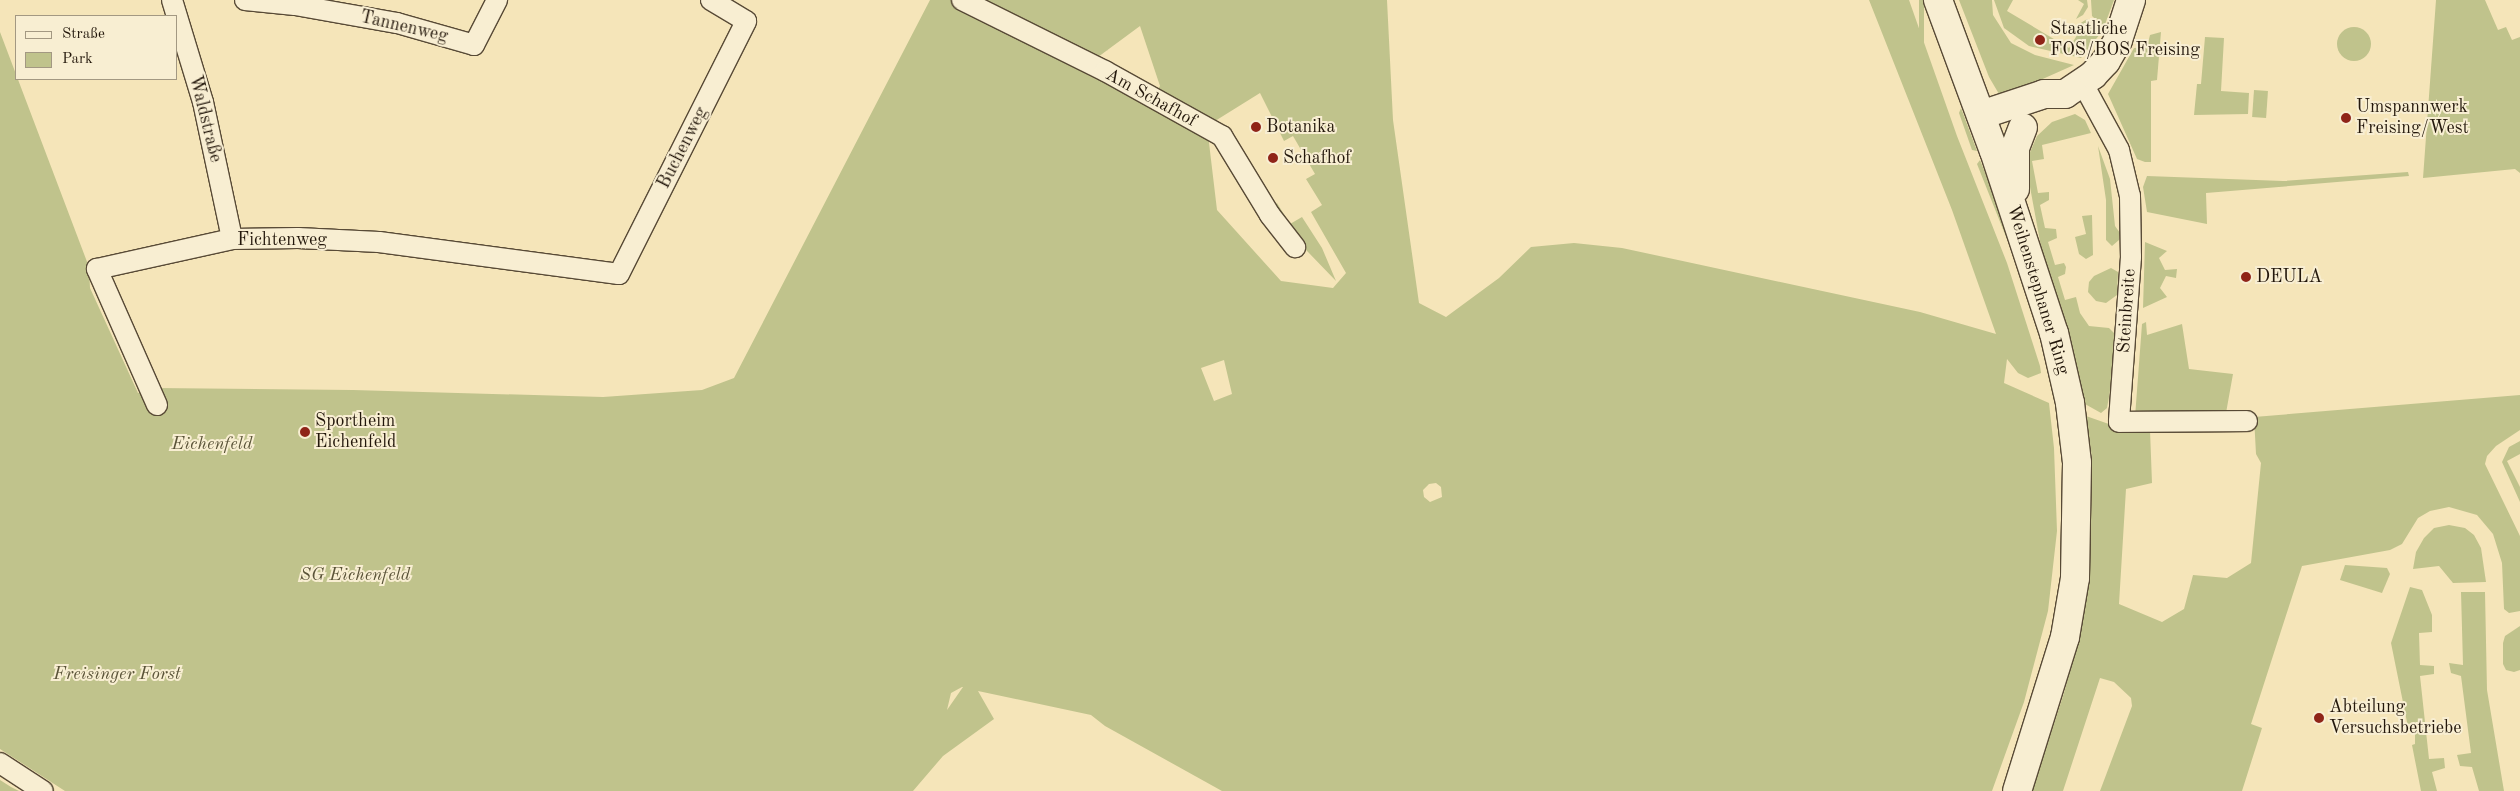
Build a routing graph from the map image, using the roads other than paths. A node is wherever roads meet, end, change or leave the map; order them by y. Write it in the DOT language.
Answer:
graph roads {
  1 [pos="172,0"];
  2 [pos="245,0"];
  3 [pos="497,0"];
  4 [pos="710,0"];
  5 [pos="962,0"];
  6 [pos="1938,0"];
  7 [pos="2131,0"];
  8 [pos="177,15"];
  9 [pos="178,20"];
  10 [pos="2073,88"];
  11 [pos="1984,123"];
  12 [pos="2022,126"];
  13 [pos="2018,223"];
  14 [pos="232,239"];
  15 [pos="1296,247"];
  16 [pos="619,274"];
  17 [pos="156,405"];
  18 [pos="2247,421"];
  19 [pos="0,763"];
  20 [pos="43,791"];
  21 [pos="2017,791"];
  1 -- 8 [label="street, Waldstraße"];
  2 -- 3 [label="street, Tannenweg"];
  4 -- 16 [label="street, Buchenweg"];
  5 -- 15 [label="street, Am Schafhof"];
  6 -- 11 [label="main road, Weihenstephaner Ring"];
  7 -- 10 [label="main road"];
  9 -- 14 [label="street, Waldstraße"];
  10 -- 11 [label="main road"];
  10 -- 12 [label="main road"];
  10 -- 18 [label="street, Steinbreite"];
  11 -- 12 [label="main road"];
  11 -- 13 [label="main road, Weihenstephaner Ring"];
  12 -- 13 [label="main road"];
  13 -- 21 [label="main road, Weihenstephaner Ring"];
  14 -- 16 [label="street, Fichtenweg"];
  14 -- 17 [label="street, Fichtenweg"];
  19 -- 20 [label="street"];
}
